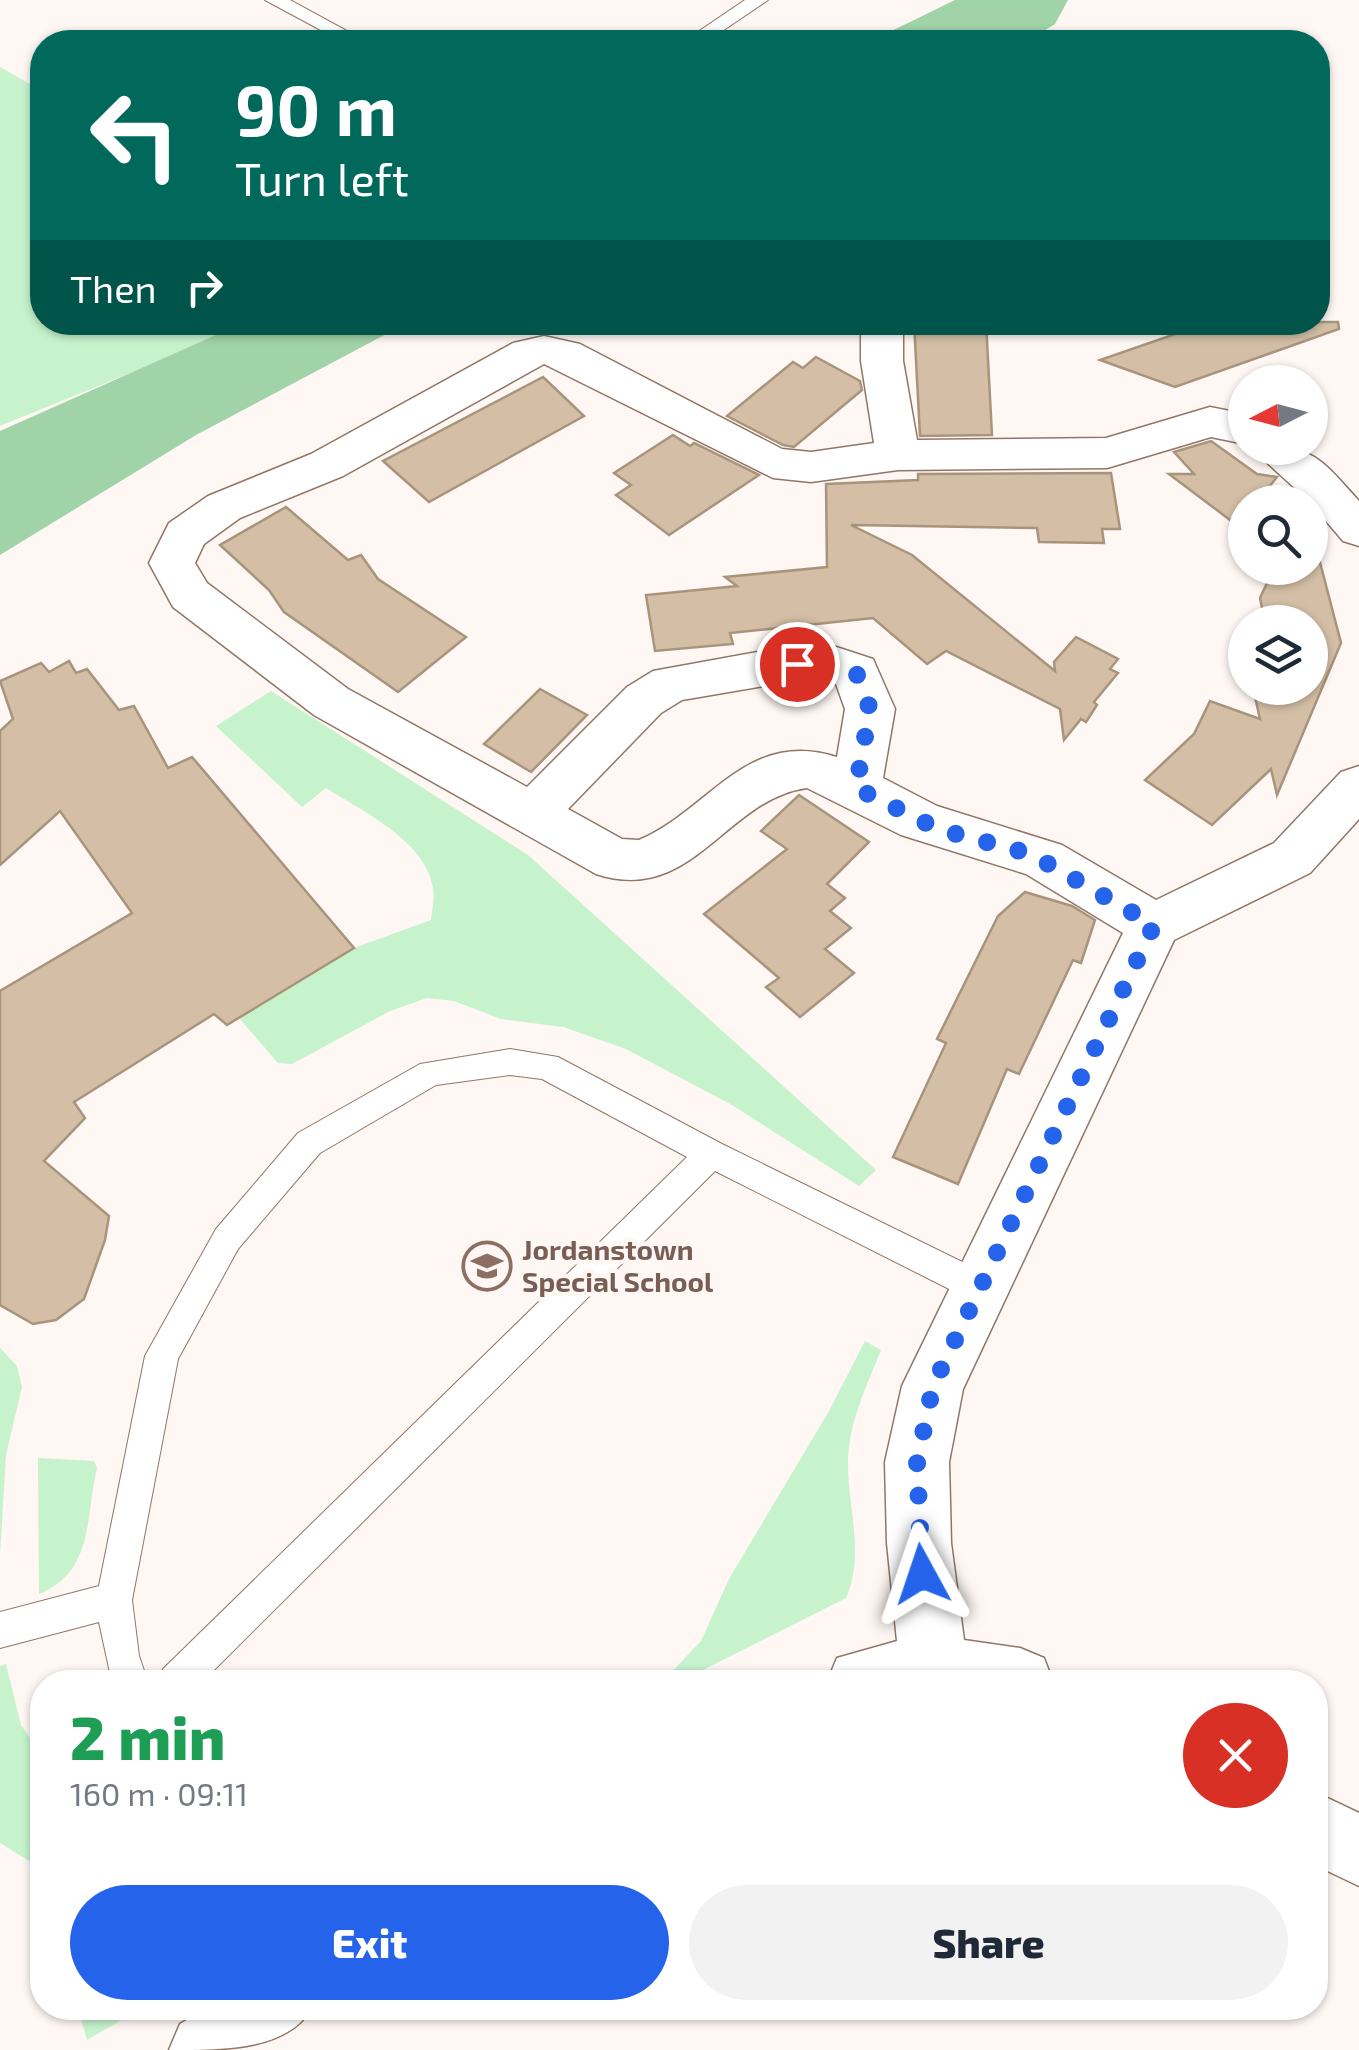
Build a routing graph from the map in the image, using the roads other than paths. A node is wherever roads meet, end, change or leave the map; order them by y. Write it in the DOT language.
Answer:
graph roads {
  1 [pos="275,0"];
  2 [pos="758,0"];
  3 [pos="334,30"];
  4 [pos="712,30"];
  5 [pos="882,335"];
  6 [pos="548,336"];
  7 [pos="1228,426"];
  8 [pos="898,455"];
  9 [pos="1294,465"];
  10 [pos="1350,510"];
  11 [pos="1359,786"];
  12 [pos="856,788"];
  13 [pos="534,812"];
  14 [pos="1154,925"];
  15 [pos="711,1154"];
  16 [pos="981,1288"];
  17 [pos="114,1600"];
  18 [pos="0,1630"];
  19 [pos="934,1668"];
  20 [pos="126,1670"];
  21 [pos="188,1670"];
  22 [pos="906,1670"];
  23 [pos="946,1670"];
  24 [pos="1328,1833"];
  25 [pos="1359,1851"];
  1 -- 3 [label="lane"];
  2 -- 4 [label="lane"];
  5 -- 8 [label="street"];
  6 -- 8 [label="street"];
  6 -- 13 [label="street"];
  7 -- 8 [label="street"];
  9 -- 10 [label="street"];
  11 -- 14 [label="street"];
  12 -- 13 [label="street"];
  12 -- 13 [label="street"];
  12 -- 14 [label="street"];
  14 -- 16 [label="street"];
  15 -- 16 [label="lane"];
  15 -- 17 [label="lane"];
  15 -- 21 [label="lane"];
  16 -- 19 [label="street"];
  17 -- 18 [label="lane"];
  17 -- 20 [label="lane"];
  19 -- 22 [label="street"];
  19 -- 23 [label="street"];
  24 -- 25 [label="street"];
}
